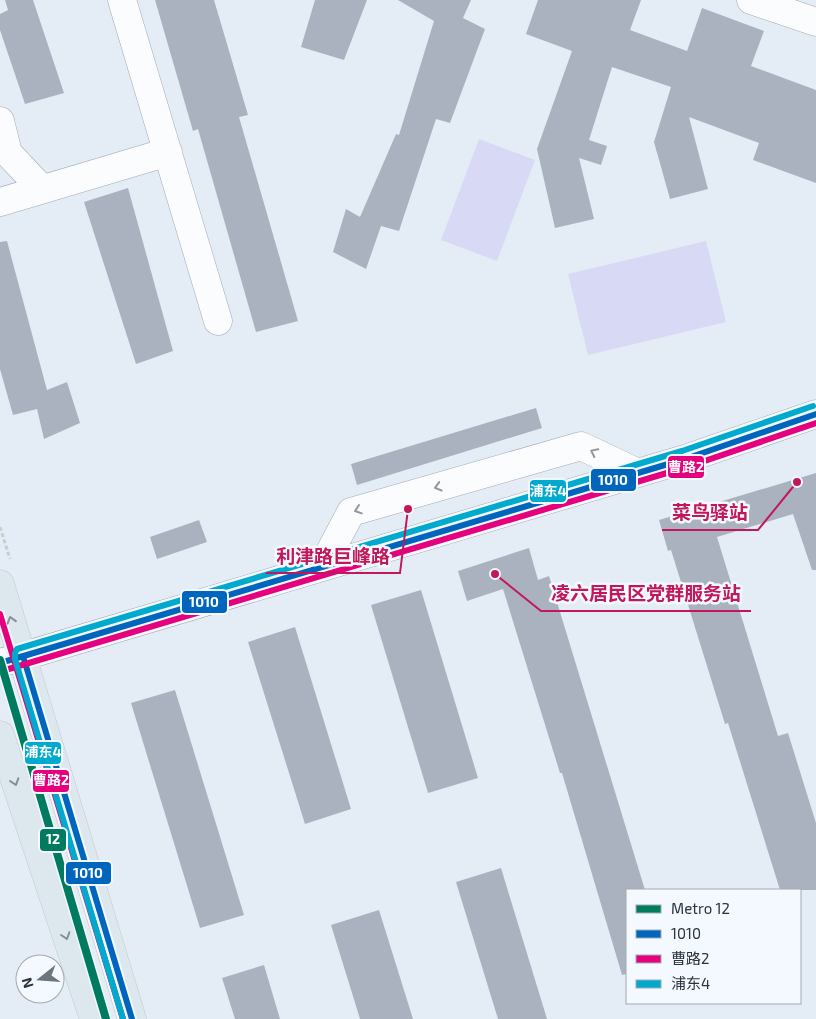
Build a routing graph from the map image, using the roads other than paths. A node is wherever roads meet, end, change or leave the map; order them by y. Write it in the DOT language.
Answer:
graph roads {
  1 [pos="122,0"];
  2 [pos="751,0"];
  3 [pos="816,22"];
  4 [pos="0,121"];
  5 [pos="168,152"];
  6 [pos="42,189"];
  7 [pos="0,202"];
  8 [pos="218,321"];
  9 [pos="816,414"];
  10 [pos="638,473"];
  11 [pos="322,567"];
  12 [pos="0,584"];
  13 [pos="11,660"];
  14 [pos="0,736"];
  15 [pos="94,1019"];
  16 [pos="132,1019"];
  1 -- 5 [label="street"];
  2 -- 3 [label="street"];
  4 -- 6 [label="street"];
  5 -- 6 [label="street"];
  5 -- 8 [label="street"];
  6 -- 7 [label="street"];
  9 -- 10 [label="street"];
  10 -- 11 [label="street"];
  10 -- 11 [label="street, one-way"];
  11 -- 13 [label="street"];
  13 -- 12 [label="main road, one-way"];
  13 -- 16 [label="main road"];
  14 -- 15 [label="main road, one-way"];
}
